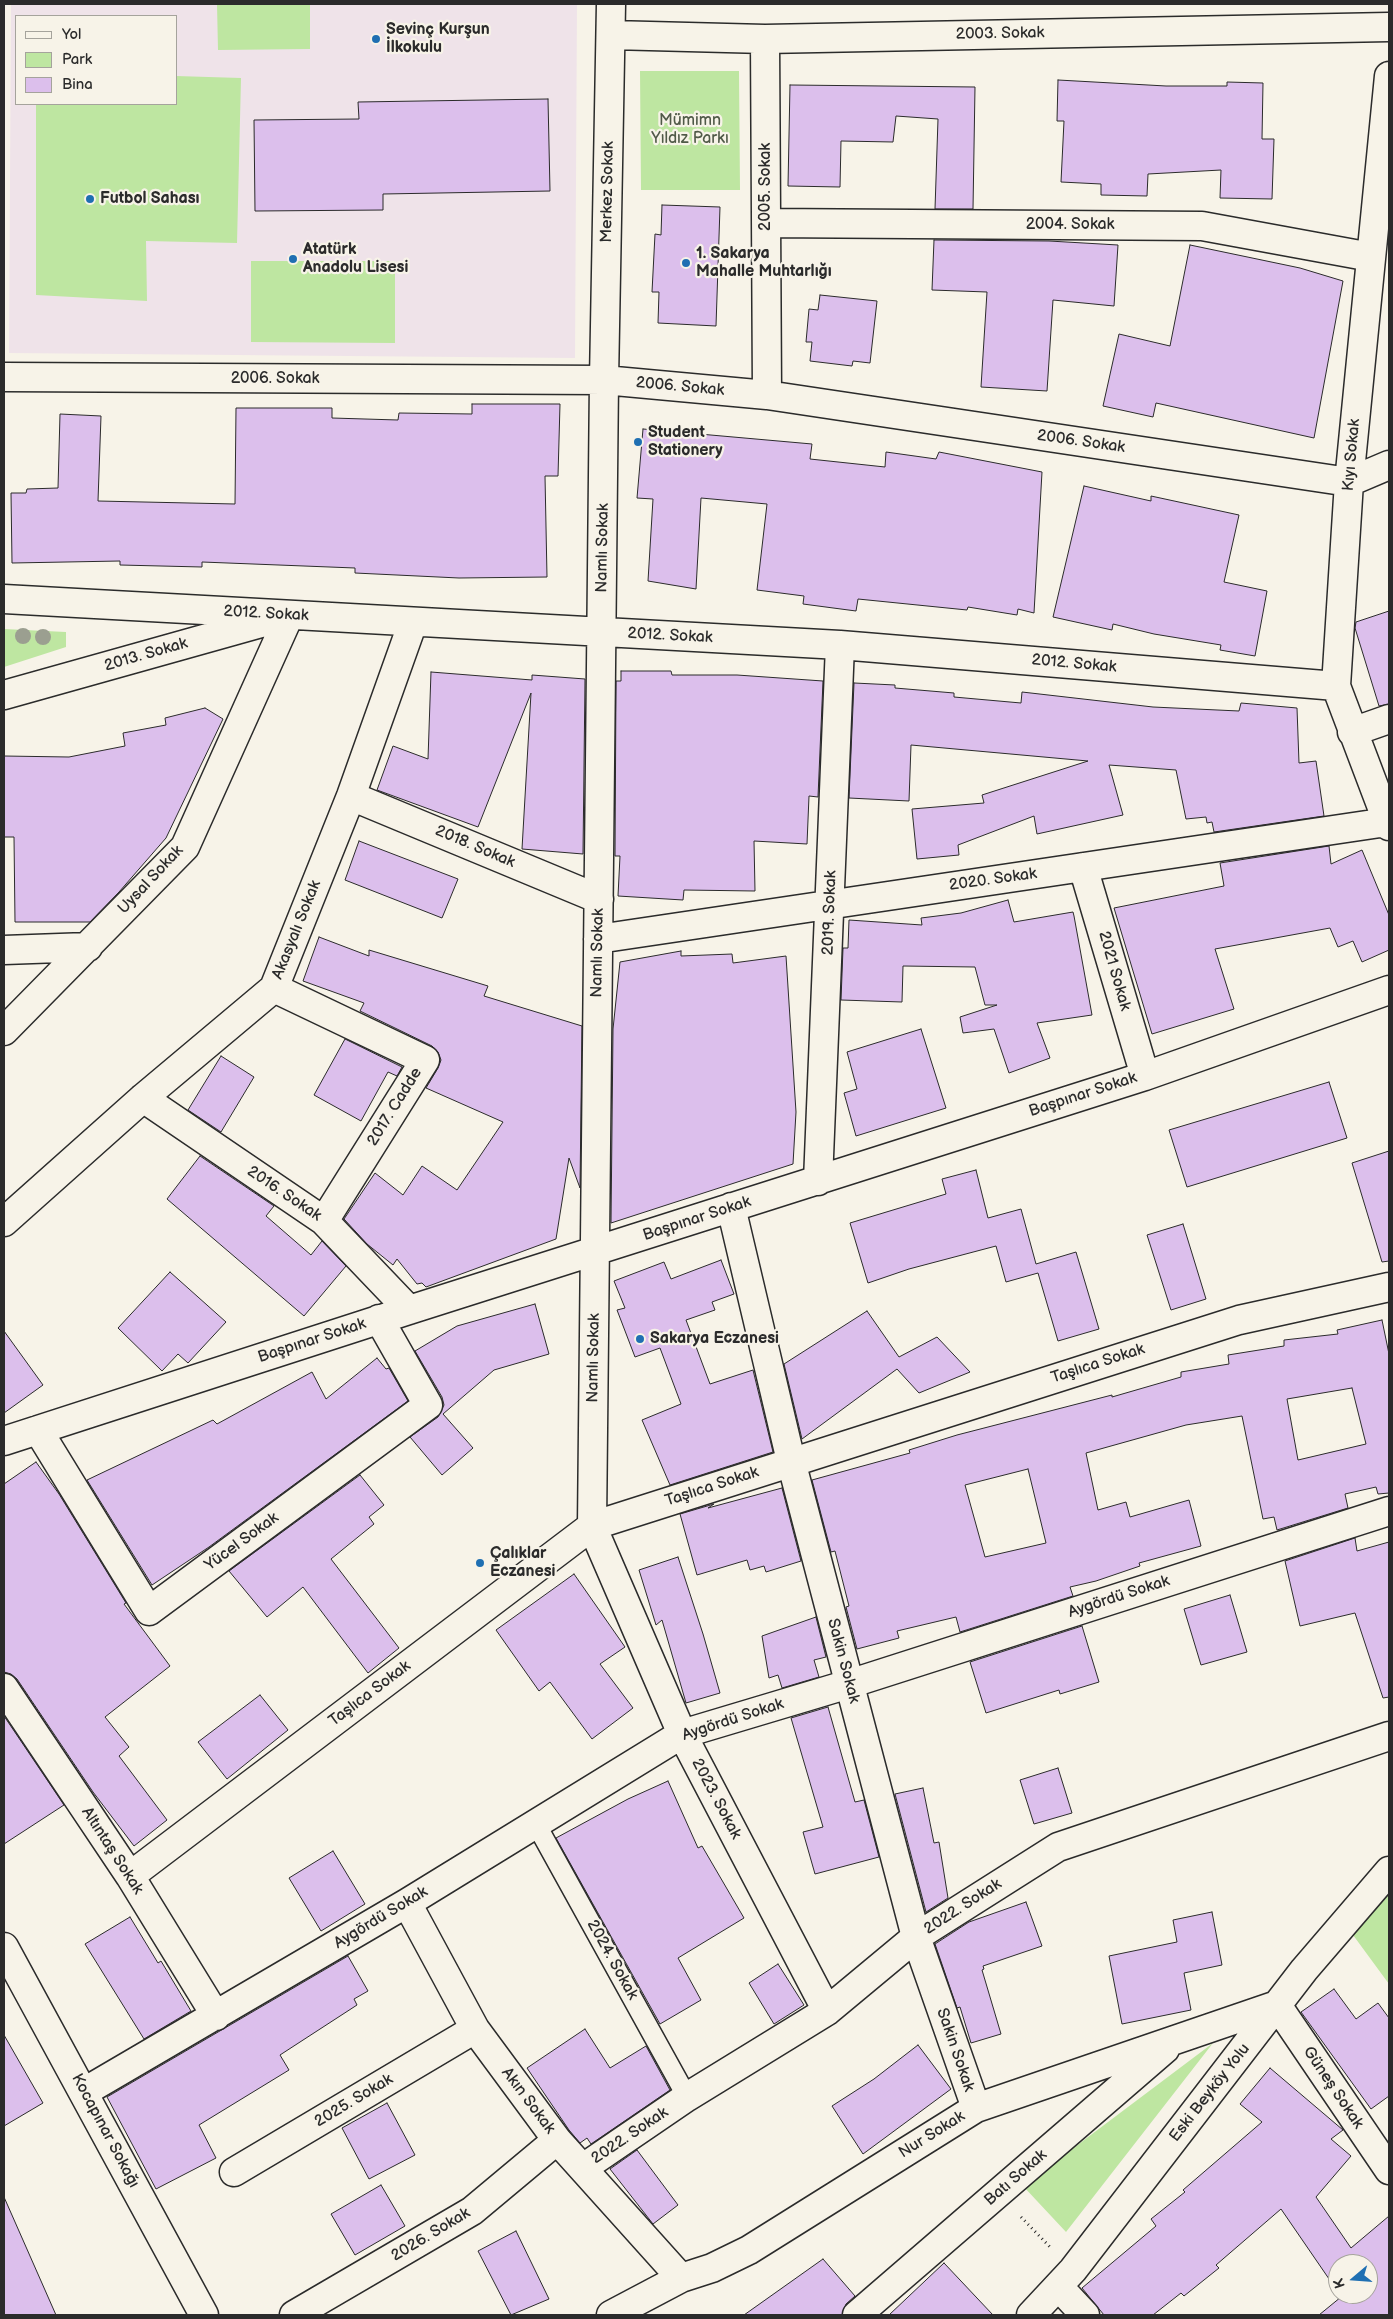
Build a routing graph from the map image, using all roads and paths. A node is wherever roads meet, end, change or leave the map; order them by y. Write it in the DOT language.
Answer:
graph roads {
  1 [pos="611,4"];
  2 [pos="1389,27"];
  3 [pos="611,34"];
  4 [pos="765,39"];
  5 [pos="1389,76"];
  6 [pos="1382,216"];
  7 [pos="766,223"];
  8 [pos="1371,257"];
  9 [pos="4,377"];
  10 [pos="604,380"];
  11 [pos="768,396"];
  12 [pos="1389,465"];
  13 [pos="1349,482"];
  14 [pos="4,599"];
  15 [pos="289,616"];
  16 [pos="413,622"];
  17 [pos="602,633"];
  18 [pos="840,646"];
  19 [pos="1336,686"];
  20 [pos="4,695"];
  21 [pos="1389,719"];
  22 [pos="1352,732"];
  23 [pos="351,796"];
  24 [pos="1388,824"];
  25 [pos="1083,867"];
  26 [pos="599,900"];
  27 [pos="830,904"];
  28 [pos="598,939"];
  29 [pos="88,947"];
  30 [pos="4,950"];
  31 [pos="274,988"];
  32 [pos="1389,990"];
  33 [pos="4,1031"];
  34 [pos="1145,1076"];
  35 [pos="142,1098"];
  36 [pos="818,1181"];
  37 [pos="731,1208"];
  38 [pos="324,1221"];
  39 [pos="4,1222"];
  40 [pos="595,1251"];
  41 [pos="1389,1287"];
  42 [pos="410,1310"];
  43 [pos="379,1320"];
  44 [pos="38,1430"];
  45 [pos="4,1441"];
  46 [pos="791,1462"];
  47 [pos="1389,1511"];
  48 [pos="592,1526"];
  49 [pos="849,1684"];
  50 [pos="4,1688"];
  51 [pos="682,1734"];
  52 [pos="1389,1736"];
  53 [pos="536,1824"];
  54 [pos="1389,1871"];
  55 [pos="130,1876"];
  56 [pos="407,1903"];
  57 [pos="916,1937"];
  58 [pos="4,1947"];
  59 [pos="1277,2005"];
  60 [pos="827,2011"];
  61 [pos="216,2016"];
  62 [pos="475,2029"];
  63 [pos="1175,2040"];
  64 [pos="84,2092"];
  65 [pos="687,2097"];
  66 [pos="976,2108"];
  67 [pos="557,2140"];
  68 [pos="583,2168"];
  69 [pos="1389,2170"];
  70 [pos="234,2172"];
  71 [pos="1015,2210"];
  72 [pos="681,2278"];
  73 [pos="1066,2279"];
  74 [pos="204,2315"];
  75 [pos="294,2315"];
  76 [pos="611,2315"];
  77 [pos="857,2315"];
  78 [pos="1031,2315"];
  79 [pos="1084,2315"];
  1 -- 3 [label="street, Merkez Sokak"];
  2 -- 4 [label="street, 2003. Sokak"];
  3 -- 4 [label="street, 2003. Sokak"];
  3 -- 10 [label="street, Merkez Sokak"];
  4 -- 7 [label="street, 2005. Sokak"];
  5 -- 6 [label="street, Kıyı Sokak"];
  6 -- 8 [label="street, Kıyı Sokak"];
  7 -- 8 [label="street, 2004. Sokak"];
  7 -- 11 [label="street, 2005. Sokak"];
  8 -- 13 [label="street, Kıyı Sokak"];
  9 -- 10 [label="street, 2006. Sokak"];
  10 -- 11 [label="street, 2006. Sokak"];
  10 -- 17 [label="street, Namlı Sokak"];
  11 -- 13 [label="street, 2006. Sokak"];
  12 -- 13 [label="street"];
  13 -- 19 [label="street, Kıyı Sokak"];
  14 -- 16 [label="street, 2012. Sokak"];
  15 -- 20 [label="street, 2013. Sokak"];
  15 -- 29 [label="street, Uysal Sokak"];
  16 -- 17 [label="street, 2012. Sokak"];
  16 -- 23 [label="street, Akasyalı Sokak"];
  17 -- 18 [label="street, 2012. Sokak"];
  17 -- 26 [label="street, Namlı Sokak"];
  18 -- 19 [label="street, 2012. Sokak"];
  18 -- 27 [label="street, 2019. Sokak"];
  19 -- 22 [label="street, Kıyı Sokak"];
  21 -- 22 [label="street"];
  22 -- 24 [label="street, Kıyı Sokak"];
  23 -- 26 [label="street, 2018. Sokak"];
  23 -- 31 [label="street, Akasyalı Sokak"];
  24 -- 25 [label="street, 2020. Sokak"];
  25 -- 27 [label="street, 2020. Sokak"];
  25 -- 34 [label="street, 2021 Sokak"];
  26 -- 28 [label="street, Namlı Sokak"];
  27 -- 28 [label="street, 2020. Sokak"];
  27 -- 36 [label="street, 2019. Sokak"];
  28 -- 40 [label="street, Namlı Sokak"];
  29 -- 30 [label="street"];
  29 -- 33 [label="street, Uysal Sokak"];
  31 -- 35 [label="street, Akasyalı Sokak"];
  31 -- 38 [label="street, 2017. Cadde"];
  32 -- 34 [label="street, Başpınar Sokak"];
  34 -- 36 [label="street, Başpınar Sokak"];
  35 -- 38 [label="street, 2016. Sokak"];
  35 -- 39 [label="street, Akasyalı Sokak"];
  36 -- 37 [label="street, Başpınar Sokak"];
  37 -- 40 [label="street, Başpınar Sokak"];
  37 -- 46 [label="street, Sakin Sokak"];
  38 -- 42 [label="street, 2016. Sokak"];
  40 -- 42 [label="street, Başpınar Sokak"];
  40 -- 48 [label="street, Namlı Sokak"];
  41 -- 46 [label="street, Taşlıca Sokak"];
  42 -- 43 [label="street, Başpınar Sokak"];
  43 -- 44 [label="street, Başpınar Sokak"];
  43 -- 44 [label="street, Yücel Sokak"];
  44 -- 45 [label="street, Başpınar Sokak"];
  46 -- 48 [label="street, Taşlıca Sokak"];
  46 -- 49 [label="street, Sakin Sokak"];
  47 -- 49 [label="street, Aygördü Sokak"];
  48 -- 51 [label="street, 2023. Sokak"];
  48 -- 55 [label="street, Taşlıca Sokak"];
  49 -- 51 [label="street, Aygördü Sokak"];
  49 -- 57 [label="street, Sakin Sokak"];
  50 -- 55 [label="street, Altıntaş Sokak"];
  51 -- 53 [label="street, Aygördü Sokak"];
  51 -- 60 [label="street, 2023. Sokak"];
  52 -- 57 [label="street, 2022. Sokak"];
  53 -- 56 [label="street, Aygördü Sokak"];
  53 -- 65 [label="lane, 2024. Sokak"];
  54 -- 59 [label="street, Eski Beyköy Yolu"];
  55 -- 61 [label="street, Altıntaş Sokak"];
  56 -- 61 [label="street, Aygördü Sokak"];
  56 -- 62 [label="street, Akın Sokak"];
  57 -- 60 [label="street, 2022. Sokak"];
  57 -- 66 [label="street, Sakin Sokak"];
  58 -- 64 [label="street, Kocapınar Sokağı"];
  59 -- 63 [label="street, Nur Sokak"];
  59 -- 69 [label="street, Güneş Sokak"];
  59 -- 73 [label="street, Eski Beyköy Yolu"];
  60 -- 65 [label="street, 2022. Sokak"];
  61 -- 64 [label="street, Aygördü Sokak"];
  62 -- 67 [label="street, Akın Sokak"];
  62 -- 70 [label="street, 2025. Sokak"];
  63 -- 66 [label="street, Nur Sokak"];
  63 -- 77 [label="street, Batı Sokak"];
  64 -- 74 [label="street, Kocapınar Sokağı"];
  65 -- 68 [label="street, 2022. Sokak"];
  66 -- 72 [label="street, Nur Sokak"];
  67 -- 68 [label="street, Akın Sokak"];
  67 -- 75 [label="street, 2026. Sokak"];
  68 -- 72 [label="street, Akın Sokak"];
  71 -- 73 [label="path"];
  72 -- 76 [label="street, Nur Sokak"];
  73 -- 78 [label="street, Eski Beyköy Yolu"];
  73 -- 79 [label="street"];
}
